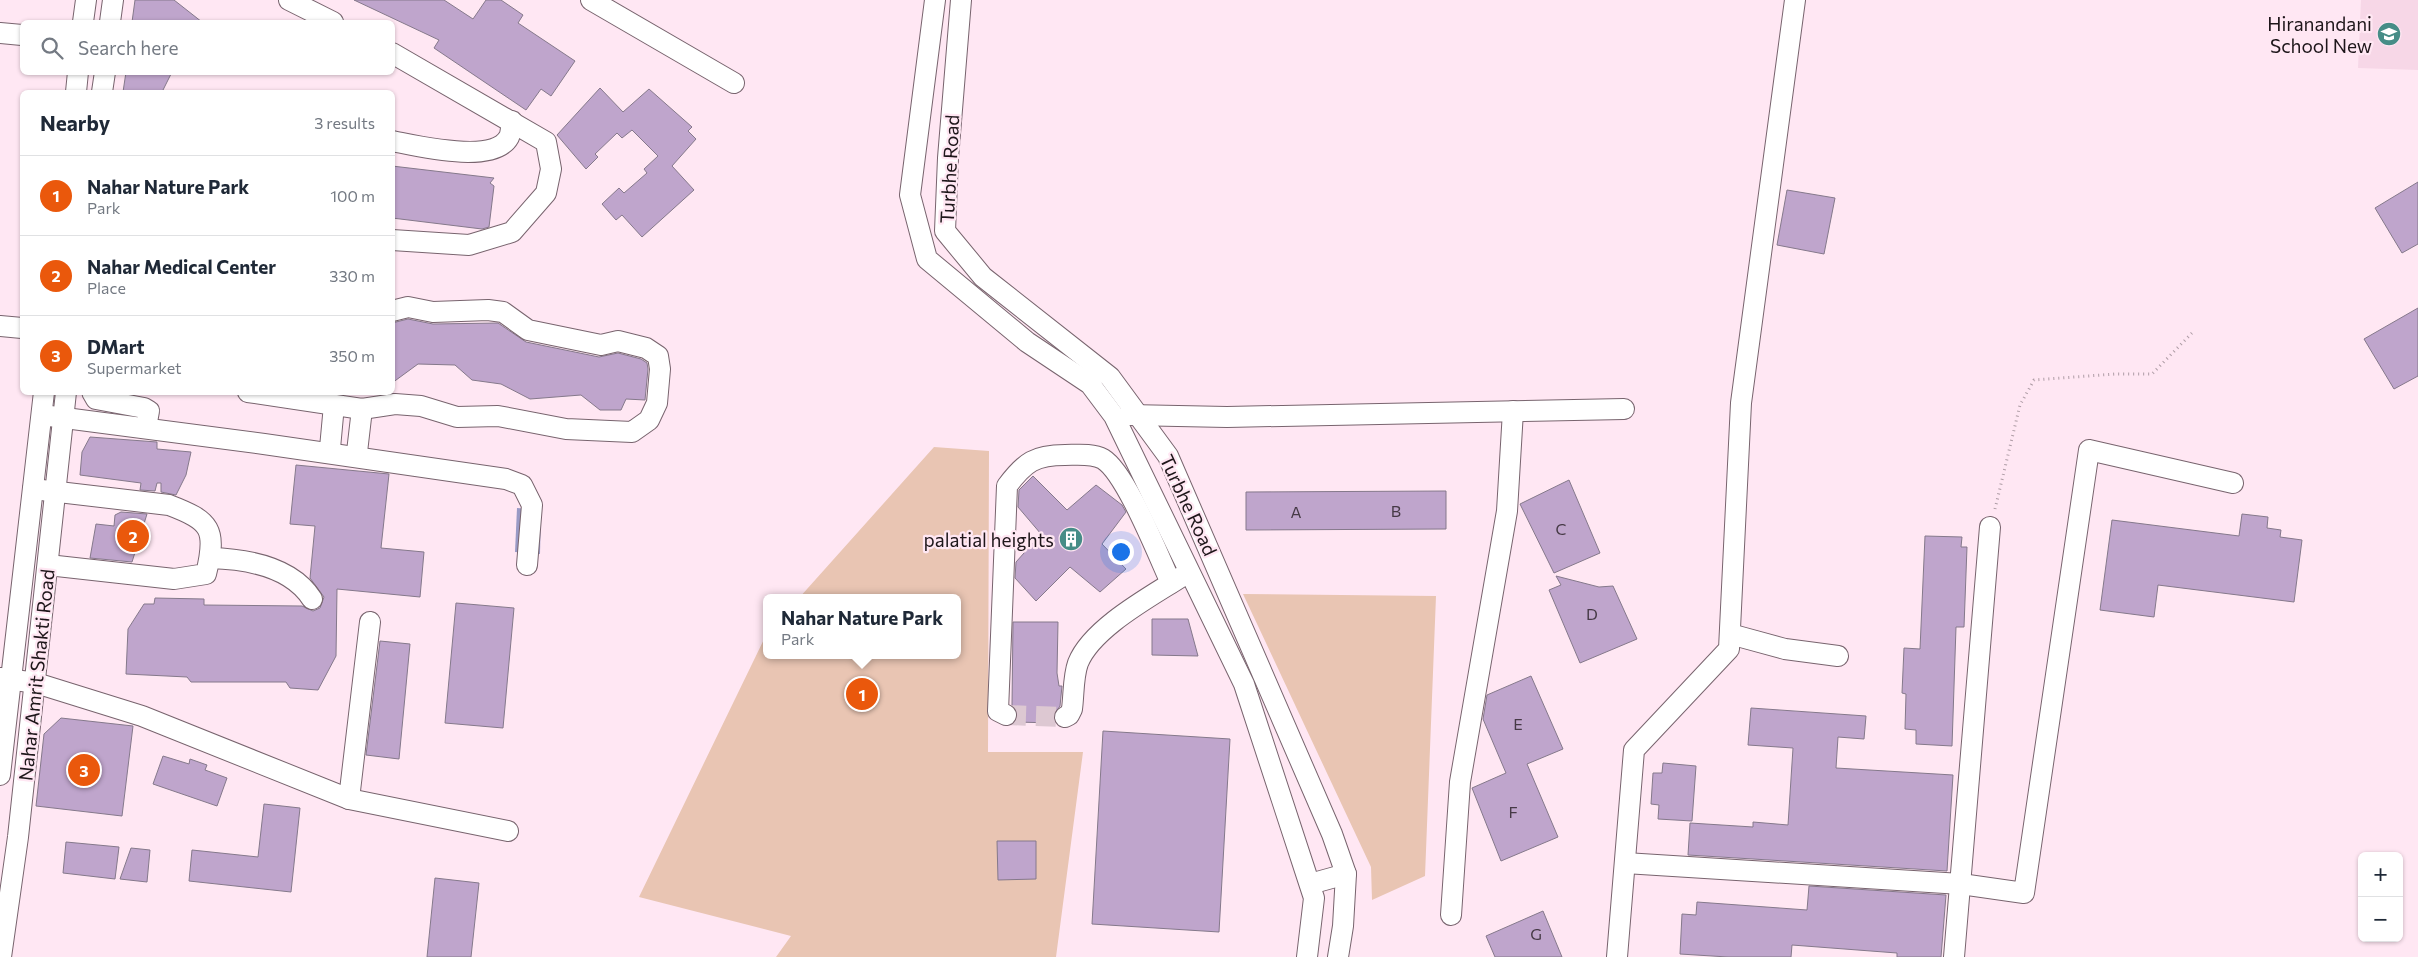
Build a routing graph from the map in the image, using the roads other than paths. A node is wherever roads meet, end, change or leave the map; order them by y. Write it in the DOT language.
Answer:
graph roads {
  1 [pos="86,0"];
  2 [pos="113,0"];
  3 [pos="289,0"];
  4 [pos="591,0"];
  5 [pos="935,0"];
  6 [pos="961,0"];
  7 [pos="1795,0"];
  8 [pos="83,20"];
  9 [pos="110,20"];
  10 [pos="329,20"];
  11 [pos="0,33"];
  12 [pos="20,35"];
  13 [pos="395,55"];
  14 [pos="78,75"];
  15 [pos="104,75"];
  16 [pos="734,83"];
  17 [pos="76,90"];
  18 [pos="102,90"];
  19 [pos="512,121"];
  20 [pos="395,142"];
  21 [pos="946,204"];
  22 [pos="914,209"];
  23 [pos="395,240"];
  24 [pos="395,310"];
  25 [pos="0,326"];
  26 [pos="20,328"];
  27 [pos="94,395"];
  28 [pos="268,395"];
  29 [pos="43,405"];
  30 [pos="334,405"];
  31 [pos="64,406"];
  32 [pos="362,409"];
  33 [pos="1624,409"];
  34 [pos="1513,411"];
  35 [pos="1138,415"];
  36 [pos="1114,416"];
  37 [pos="147,422"];
  38 [pos="330,448"];
  39 [pos="357,452"];
  40 [pos="516,475"];
  41 [pos="2233,484"];
  42 [pos="33,490"];
  43 [pos="55,492"];
  44 [pos="1990,527"];
  45 [pos="210,558"];
  46 [pos="1214,562"];
  47 [pos="48,565"];
  48 [pos="527,565"];
  49 [pos="1192,572"];
  50 [pos="1171,583"];
  51 [pos="312,599"];
  52 [pos="370,622"];
  53 [pos="1730,634"];
  54 [pos="1838,656"];
  55 [pos="1262,670"];
  56 [pos="5,679"];
  57 [pos="36,683"];
  58 [pos="1244,684"];
  59 [pos="1006,715"];
  60 [pos="1065,717"];
  61 [pos="0,775"];
  62 [pos="349,799"];
  63 [pos="508,831"];
  64 [pos="9,836"];
  65 [pos="1625,863"];
  66 [pos="1346,874"];
  67 [pos="1310,884"];
  68 [pos="1961,884"];
  69 [pos="1451,915"];
  70 [pos="1,957"];
  71 [pos="1307,957"];
  72 [pos="1338,957"];
  73 [pos="1617,957"];
  74 [pos="1954,957"];
  1 -- 8 [label="street"];
  2 -- 9 [label="street"];
  3 -- 10 [label="street"];
  4 -- 16 [label="street"];
  5 -- 22 [label="street"];
  6 -- 21 [label="street, Turbhe Road"];
  7 -- 53 [label="street"];
  11 -- 12 [label="street"];
  13 -- 19 [label="street"];
  14 -- 17 [label="street"];
  15 -- 18 [label="street"];
  19 -- 20 [label="street"];
  19 -- 23 [label="street"];
  21 -- 22 [label="street"];
  21 -- 35 [label="street, Turbhe Road"];
  22 -- 36 [label="street"];
  24 -- 32 [label="street"];
  25 -- 26 [label="street"];
  27 -- 37 [label="street"];
  28 -- 30 [label="street"];
  29 -- 31 [label="street"];
  29 -- 42 [label="street, Nahar Amrit Shakti Road"];
  30 -- 32 [label="street"];
  30 -- 38 [label="street"];
  31 -- 37 [label="street"];
  31 -- 43 [label="street, Nahar Amrit Shakti Road"];
  31 -- 48 [label="street"];
  32 -- 39 [label="street"];
  33 -- 34 [label="street"];
  34 -- 35 [label="street"];
  34 -- 69 [label="street"];
  35 -- 36 [label="street"];
  35 -- 46 [label="street, Turbhe Road"];
  36 -- 49 [label="street"];
  37 -- 38 [label="street"];
  38 -- 39 [label="street"];
  39 -- 40 [label="street"];
  41 -- 68 [label="street"];
  42 -- 43 [label="street"];
  42 -- 56 [label="street, Nahar Amrit Shakti Road"];
  43 -- 45 [label="street"];
  43 -- 47 [label="street, Nahar Amrit Shakti Road"];
  44 -- 68 [label="street"];
  45 -- 47 [label="street"];
  45 -- 51 [label="street"];
  46 -- 49 [label="street"];
  46 -- 55 [label="street, Turbhe Road"];
  47 -- 57 [label="street, Nahar Amrit Shakti Road"];
  49 -- 50 [label="street"];
  49 -- 58 [label="street"];
  50 -- 59 [label="street"];
  50 -- 60 [label="street"];
  52 -- 62 [label="street"];
  53 -- 54 [label="street"];
  53 -- 65 [label="street"];
  55 -- 58 [label="street"];
  55 -- 66 [label="street, Turbhe Road"];
  56 -- 57 [label="street"];
  56 -- 61 [label="street, Nahar Amrit Shakti Road"];
  57 -- 62 [label="street"];
  57 -- 64 [label="street, Nahar Amrit Shakti Road"];
  58 -- 67 [label="street"];
  62 -- 63 [label="street"];
  64 -- 70 [label="street, Nahar Amrit Shakti Road"];
  65 -- 68 [label="street"];
  65 -- 73 [label="street"];
  66 -- 67 [label="street"];
  66 -- 72 [label="street, Turbhe Road"];
  67 -- 71 [label="street"];
  68 -- 74 [label="street"];
}
